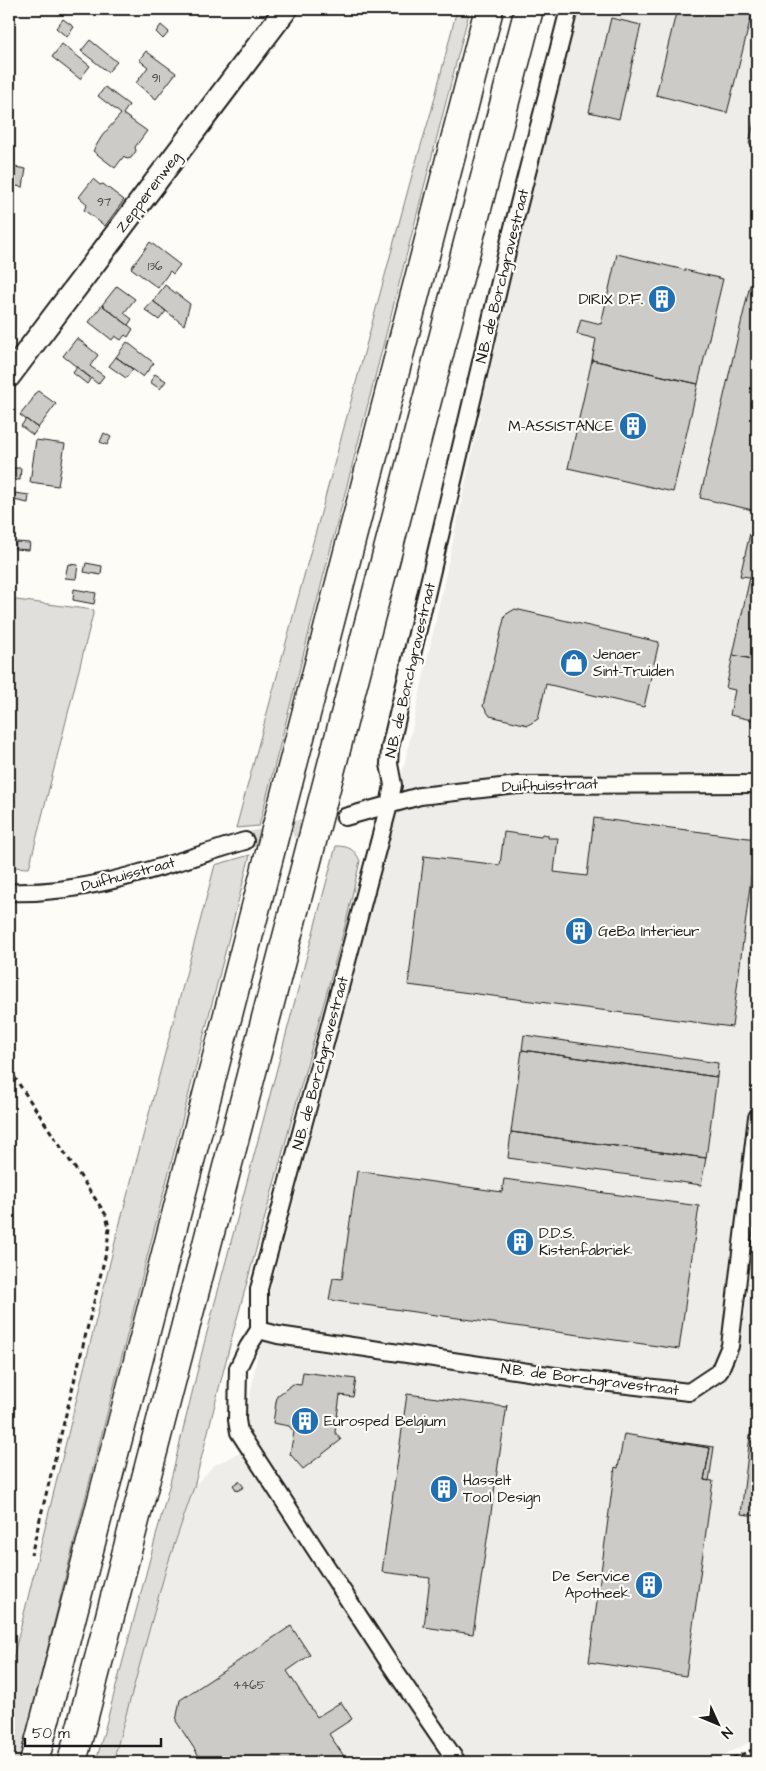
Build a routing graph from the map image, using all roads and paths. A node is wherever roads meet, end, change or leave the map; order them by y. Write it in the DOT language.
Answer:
graph roads {
  1 [pos="286,9"];
  2 [pos="488,9"];
  3 [pos="529,9"];
  4 [pos="569,9"];
  5 [pos="9,376"];
  6 [pos="757,784"];
  7 [pos="389,805"];
  8 [pos="345,817"];
  9 [pos="245,841"];
  10 [pos="9,892"];
  11 [pos="9,1070"];
  12 [pos="757,1117"];
  13 [pos="259,1330"];
  14 [pos="31,1555"];
  15 [pos="757,1748"];
  16 [pos="34,1762"];
  17 [pos="72,1762"];
  18 [pos="457,1762"];
  19 [pos="724,1762"];
  1 -- 5 [label="street, Zepperenweg"];
  2 -- 16 [label="highway"];
  3 -- 17 [label="highway"];
  4 -- 7 [label="street, N.B. de Borchgravestraat"];
  6 -- 7 [label="street, Duifhuisstraat"];
  7 -- 8 [label="street, Duifhuisstraat"];
  7 -- 13 [label="street, N.B. de Borchgravestraat"];
  9 -- 10 [label="street, Duifhuisstraat"];
  11 -- 14 [label="path"];
  12 -- 13 [label="street, N.B. de Borchgravestraat"];
  13 -- 18 [label="street"];
  15 -- 19 [label="path"];
}
